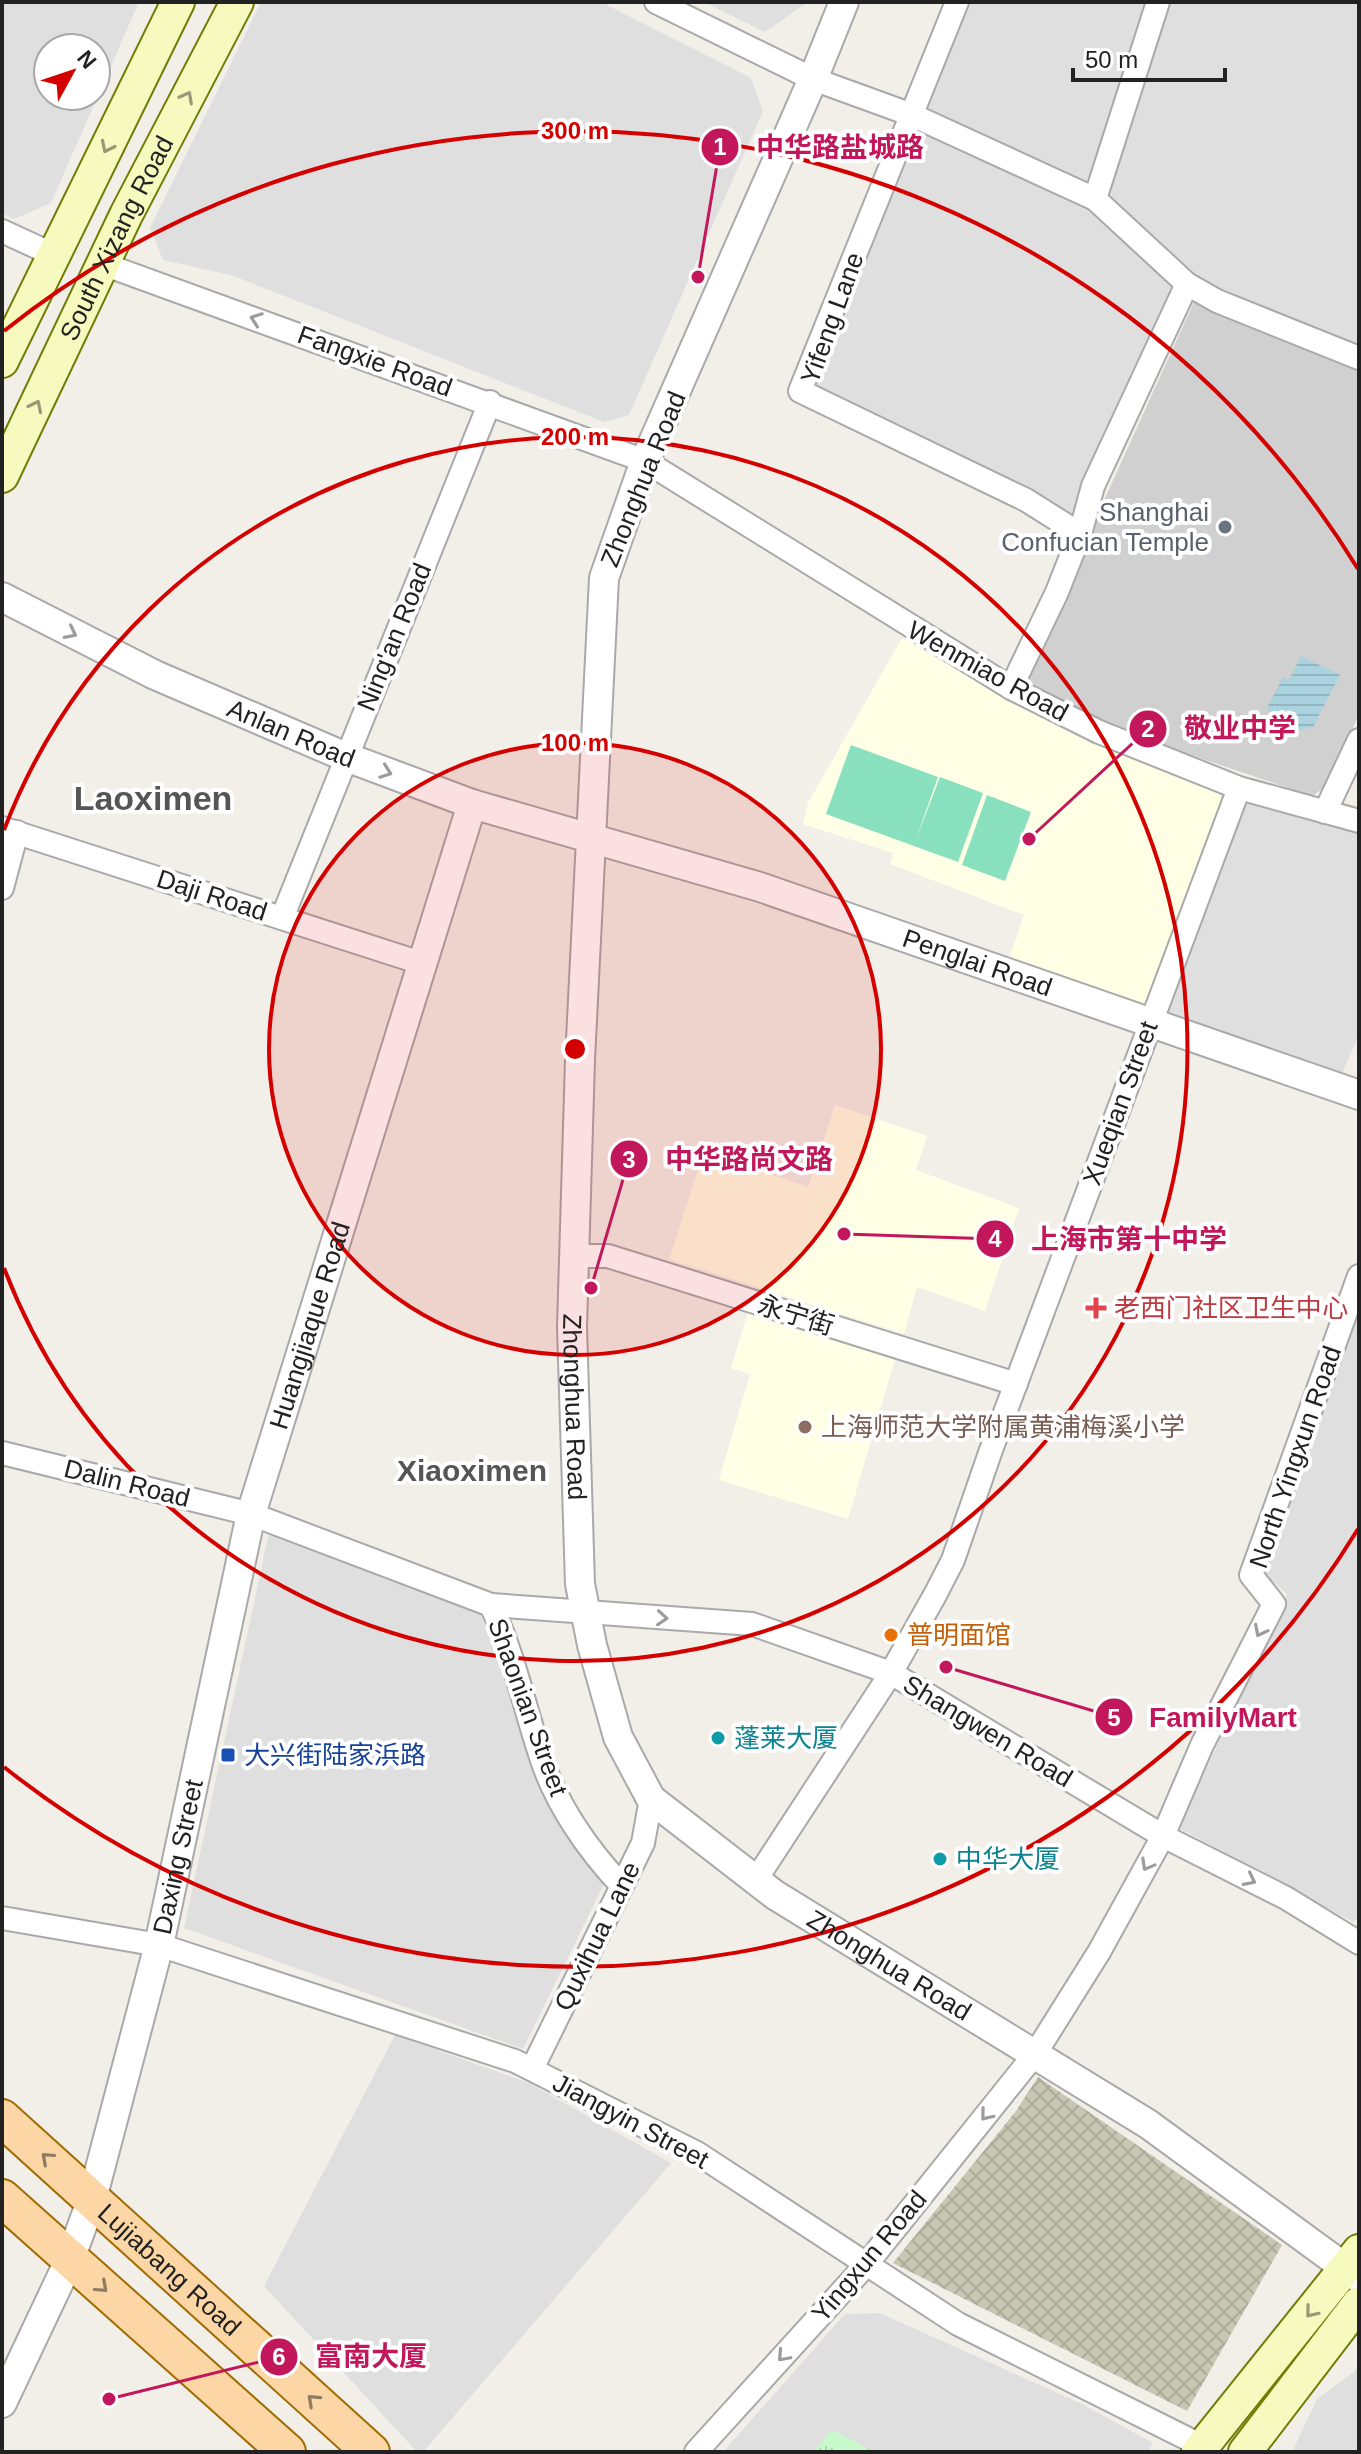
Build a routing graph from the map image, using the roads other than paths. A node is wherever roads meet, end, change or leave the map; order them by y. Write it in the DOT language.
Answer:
graph roads {
  1 [pos="178,2"];
  2 [pos="237,2"];
  3 [pos="656,2"];
  4 [pos="844,2"];
  5 [pos="957,2"];
  6 [pos="1158,2"];
  7 [pos="813,79"];
  8 [pos="912,115"];
  9 [pos="1095,199"];
  10 [pos="2,231"];
  11 [pos="54,255"];
  12 [pos="103,264"];
  13 [pos="1187,284"];
  14 [pos="1359,358"];
  15 [pos="2,361"];
  16 [pos="490,402"];
  17 [pos="645,461"];
  18 [pos="2,476"];
  19 [pos="1080,534"];
  20 [pos="2,597"];
  21 [pos="1011,688"];
  22 [pos="1359,740"];
  23 [pos="346,757"];
  24 [pos="1239,788"];
  25 [pos="472,804"];
  26 [pos="1325,812"];
  27 [pos="1359,821"];
  28 [pos="10,830"];
  29 [pos="592,837"];
  30 [pos="2,888"];
  31 [pos="282,918"];
  32 [pos="421,963"];
  33 [pos="1150,1023"];
  34 [pos="1359,1095"];
  35 [pos="574,1256"];
  36 [pos="1359,1276"];
  37 [pos="1016,1384"];
  38 [pos="2,1453"];
  39 [pos="251,1514"];
  40 [pos="491,1605"];
  41 [pos="584,1614"];
  42 [pos="891,1673"];
  43 [pos="651,1799"];
  44 [pos="1163,1836"];
  45 [pos="755,1881"];
  46 [pos="622,1886"];
  47 [pos="2,1918"];
  48 [pos="1359,1943"];
  49 [pos="159,1945"];
  50 [pos="1035,2054"];
  51 [pos="532,2069"];
  52 [pos="2,2118"];
  53 [pos="2,2198"];
  54 [pos="92,2199"];
  55 [pos="70,2259"];
  56 [pos="865,2266"];
  57 [pos="1355,2266"];
  58 [pos="1359,2303"];
  59 [pos="2,2403"];
  60 [pos="1202,2450"];
  61 [pos="287,2452"];
  62 [pos="371,2452"];
  63 [pos="696,2452"];
  64 [pos="1245,2452"];
  1 -- 11 [label="main road, South Xizang Road, one-way"];
  12 -- 2 [label="main road, South Xizang Road, one-way"];
  3 -- 7 [label="street"];
  4 -- 7 [label="street, Zhonghua Road"];
  5 -- 8 [label="street, Yifeng Lane"];
  6 -- 9 [label="street"];
  7 -- 8 [label="street"];
  7 -- 17 [label="street, Zhonghua Road"];
  8 -- 9 [label="street"];
  8 -- 19 [label="street, Yifeng Lane"];
  9 -- 13 [label="street"];
  10 -- 11 [label="street"];
  11 -- 15 [label="main road, South Xizang Road"];
  16 -- 12 [label="street, Fangxie Road, one-way"];
  18 -- 12 [label="main road, South Xizang Road, one-way"];
  13 -- 14 [label="street"];
  13 -- 19 [label="street"];
  16 -- 17 [label="street, Fangxie Road"];
  16 -- 23 [label="street, Ning'an Road"];
  17 -- 21 [label="street, Wenmiao Road"];
  17 -- 29 [label="street, Zhonghua Road"];
  19 -- 21 [label="street"];
  20 -- 23 [label="street, Anlan Road, one-way"];
  21 -- 24 [label="street, Wenmiao Road"];
  22 -- 26 [label="street"];
  23 -- 25 [label="street, Anlan Road, one-way"];
  23 -- 31 [label="street, Ning'an Road"];
  24 -- 26 [label="street, Wenmiao Road"];
  24 -- 33 [label="street, Xueqian Street"];
  25 -- 29 [label="street, Anlan Road"];
  25 -- 32 [label="street, Huangjiaque Road"];
  26 -- 27 [label="street, Wenmiao Road"];
  28 -- 30 [label="street"];
  28 -- 31 [label="street, Daji Road"];
  29 -- 33 [label="street, Penglai Road"];
  29 -- 35 [label="street, Zhonghua Road"];
  31 -- 32 [label="street, Daji Road"];
  32 -- 39 [label="street, Huangjiaque Road"];
  33 -- 34 [label="street, Penglai Road"];
  33 -- 37 [label="street, Xueqian Street"];
  35 -- 37 [label="street, 永宁街"];
  35 -- 41 [label="street, Zhonghua Road"];
  36 -- 44 [label="street, North Yingxun Road, one-way"];
  37 -- 42 [label="street, Xueqian Street"];
  38 -- 39 [label="street, Dalin Road"];
  39 -- 40 [label="street"];
  39 -- 49 [label="street, Daxing Street"];
  40 -- 41 [label="street"];
  40 -- 46 [label="street, Shaonian Street"];
  41 -- 42 [label="street, Shangwen Road, one-way"];
  41 -- 43 [label="street, Zhonghua Road"];
  42 -- 44 [label="street, Shangwen Road"];
  42 -- 45 [label="street, Xueqian Street"];
  43 -- 45 [label="street, Zhonghua Road"];
  43 -- 46 [label="street, Quxihua Lane"];
  44 -- 48 [label="street, Shangwen Road, one-way"];
  44 -- 50 [label="street, North Yingxun Road, one-way"];
  45 -- 50 [label="street, Zhonghua Road"];
  46 -- 51 [label="street, Quxihua Lane"];
  47 -- 49 [label="street, Jiangyin Street"];
  49 -- 51 [label="street, Jiangyin Street"];
  49 -- 54 [label="street, Daxing Street"];
  50 -- 56 [label="street, Yingxun Road, one-way"];
  50 -- 57 [label="street, Zhonghua Road"];
  51 -- 56 [label="street, Jiangyin Street"];
  54 -- 52 [label="main road, Lujiabang Road, one-way"];
  53 -- 55 [label="main road"];
  54 -- 55 [label="street, Daxing Street"];
  62 -- 54 [label="main road, Lujiabang Road, one-way"];
  55 -- 59 [label="street, Daxing Street"];
  55 -- 61 [label="main road, one-way"];
  56 -- 60 [label="street, Jiangyin Street"];
  56 -- 63 [label="street, Yingxun Road, one-way"];
  57 -- 60 [label="main road, one-way"];
  58 -- 64 [label="main road"];
}
